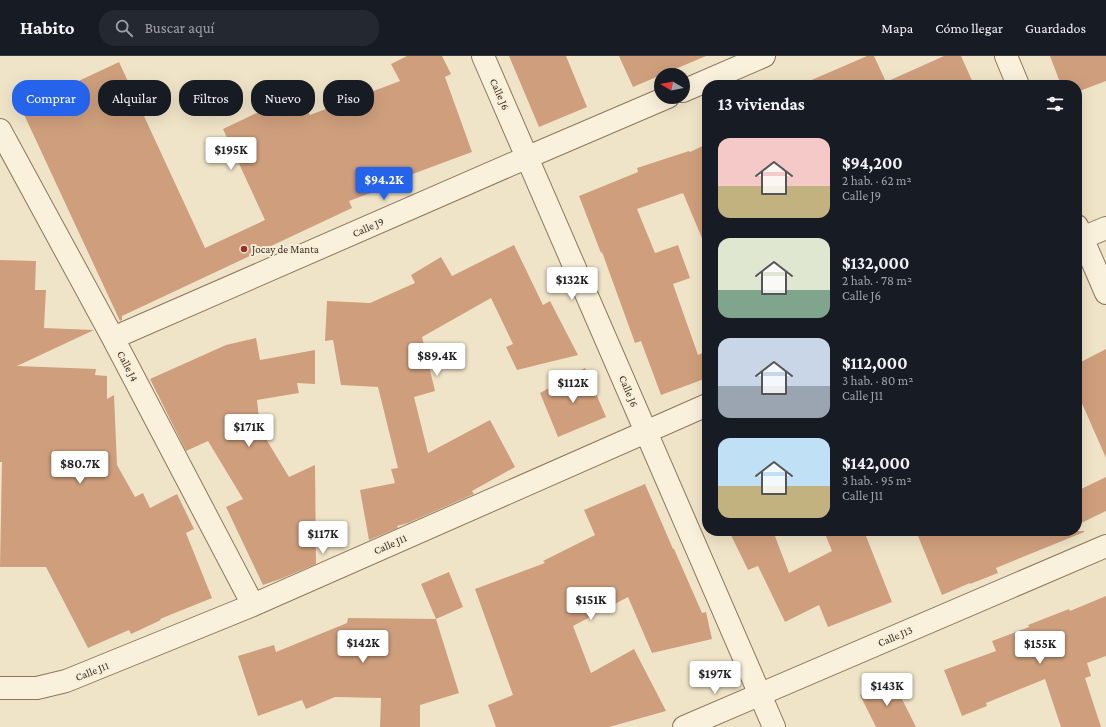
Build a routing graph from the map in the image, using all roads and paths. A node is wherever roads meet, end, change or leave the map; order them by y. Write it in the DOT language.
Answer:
graph roads {
  1 [pos="483,56"];
  2 [pos="764,56"];
  3 [pos="1006,56"];
  4 [pos="707,80"];
  5 [pos="1016,80"];
  6 [pos="702,82"];
  7 [pos="690,87"];
  8 [pos="654,103"];
  9 [pos="0,130"];
  10 [pos="528,157"];
  11 [pos="1106,228"];
  12 [pos="1082,234"];
  13 [pos="1082,241"];
  14 [pos="1106,293"];
  15 [pos="114,338"];
  16 [pos="702,407"];
  17 [pos="647,432"];
  18 [pos="1106,546"];
  19 [pos="253,605"];
  20 [pos="0,688"];
  21 [pos="760,694"];
  22 [pos="684,727"];
  23 [pos="774,727"];
  1 -- 10 [label="street, Calle J6"];
  2 -- 4 [label="street"];
  3 -- 5 [label="street"];
  6 -- 7 [label="street"];
  8 -- 10 [label="street, Calle J9"];
  9 -- 15 [label="street, Calle J4"];
  10 -- 15 [label="street, Calle J9"];
  10 -- 17 [label="street, Calle J6"];
  11 -- 12 [label="street"];
  13 -- 14 [label="street"];
  15 -- 19 [label="street, Calle J4"];
  16 -- 17 [label="street, Calle J11"];
  17 -- 19 [label="street, Calle J11"];
  17 -- 21 [label="street, Calle J6"];
  18 -- 21 [label="street, Calle J13"];
  19 -- 20 [label="street, Calle J11"];
  21 -- 22 [label="street, Calle J13"];
  21 -- 23 [label="street, Calle J6"];
}
